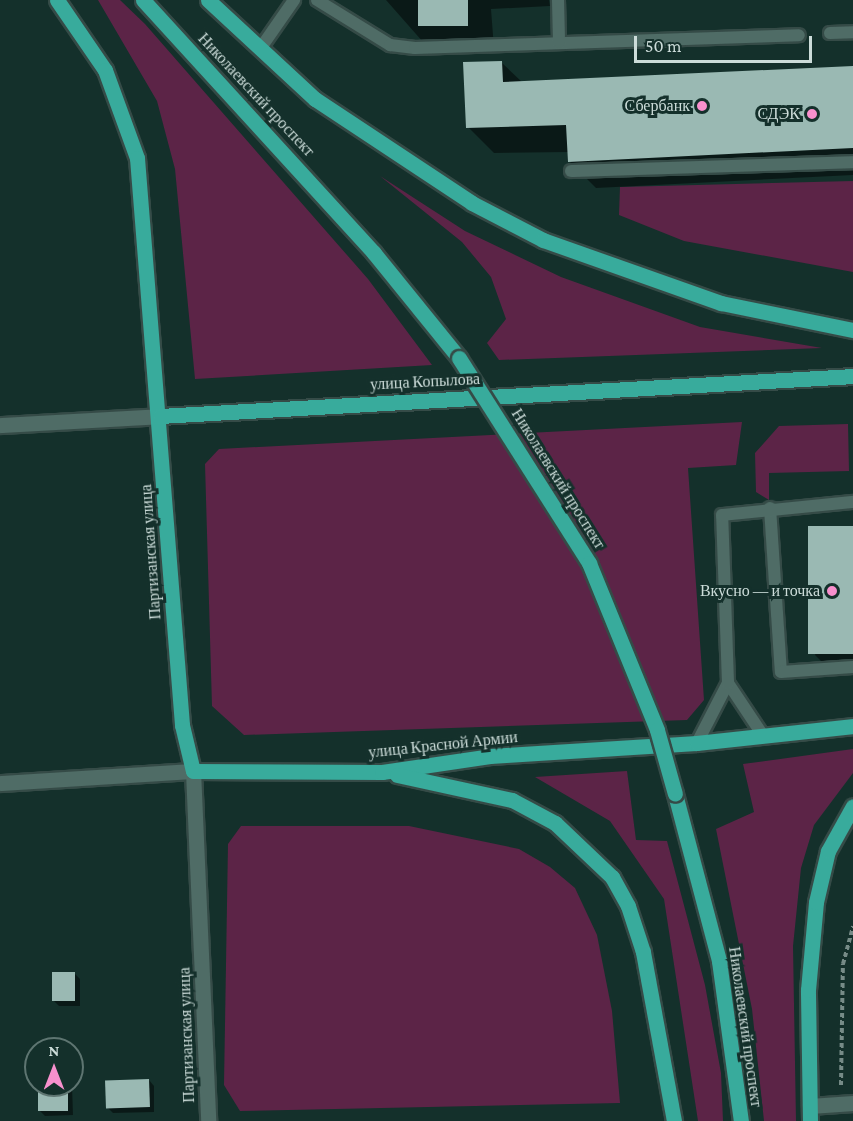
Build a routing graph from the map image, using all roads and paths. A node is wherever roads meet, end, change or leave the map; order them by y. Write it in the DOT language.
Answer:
graph roads {
  1 [pos="57,0"];
  2 [pos="143,0"];
  3 [pos="207,0"];
  4 [pos="294,0"];
  5 [pos="317,0"];
  6 [pos="558,0"];
  7 [pos="853,32"];
  8 [pos="830,33"];
  9 [pos="799,35"];
  10 [pos="560,42"];
  11 [pos="260,49"];
  12 [pos="853,162"];
  13 [pos="571,171"];
  14 [pos="853,330"];
  15 [pos="853,376"];
  16 [pos="160,416"];
  17 [pos="0,425"];
  18 [pos="853,502"];
  19 [pos="770,508"];
  20 [pos="853,667"];
  21 [pos="729,683"];
  22 [pos="853,726"];
  23 [pos="764,737"];
  24 [pos="697,743"];
  25 [pos="193,771"];
  26 [pos="382,772"];
  27 [pos="0,783"];
  28 [pos="853,806"];
  29 [pos="853,926"];
  30 [pos="841,1092"];
  31 [pos="853,1103"];
  32 [pos="810,1113"];
  33 [pos="208,1121"];
  34 [pos="674,1121"];
  35 [pos="741,1121"];
  1 -- 16 [label="main road, Партизанская улица"];
  2 -- 35 [label="main road, Николаевский проспект, bridge"];
  3 -- 11 [label="main road"];
  4 -- 11 [label="lane"];
  5 -- 10 [label="lane"];
  6 -- 10 [label="lane"];
  7 -- 8 [label="lane"];
  9 -- 10 [label="lane"];
  11 -- 14 [label="main road"];
  12 -- 13 [label="lane"];
  15 -- 16 [label="main road, улица Копылова"];
  16 -- 17 [label="street, улица Копылова"];
  16 -- 25 [label="main road, Партизанская улица"];
  18 -- 19 [label="lane"];
  19 -- 20 [label="lane"];
  19 -- 21 [label="lane"];
  21 -- 23 [label="lane"];
  21 -- 24 [label="lane"];
  22 -- 23 [label="main road, улица Красной Армии"];
  23 -- 24 [label="main road, улица Красной Армии"];
  24 -- 26 [label="main road, улица Красной Армии"];
  25 -- 26 [label="main road, улица Красной Армии"];
  25 -- 27 [label="street, улица Красной Армии"];
  25 -- 33 [label="street, Партизанская улица"];
  26 -- 34 [label="main road"];
  28 -- 32 [label="main road"];
  29 -- 30 [label="path"];
  31 -- 32 [label="street"];
}
